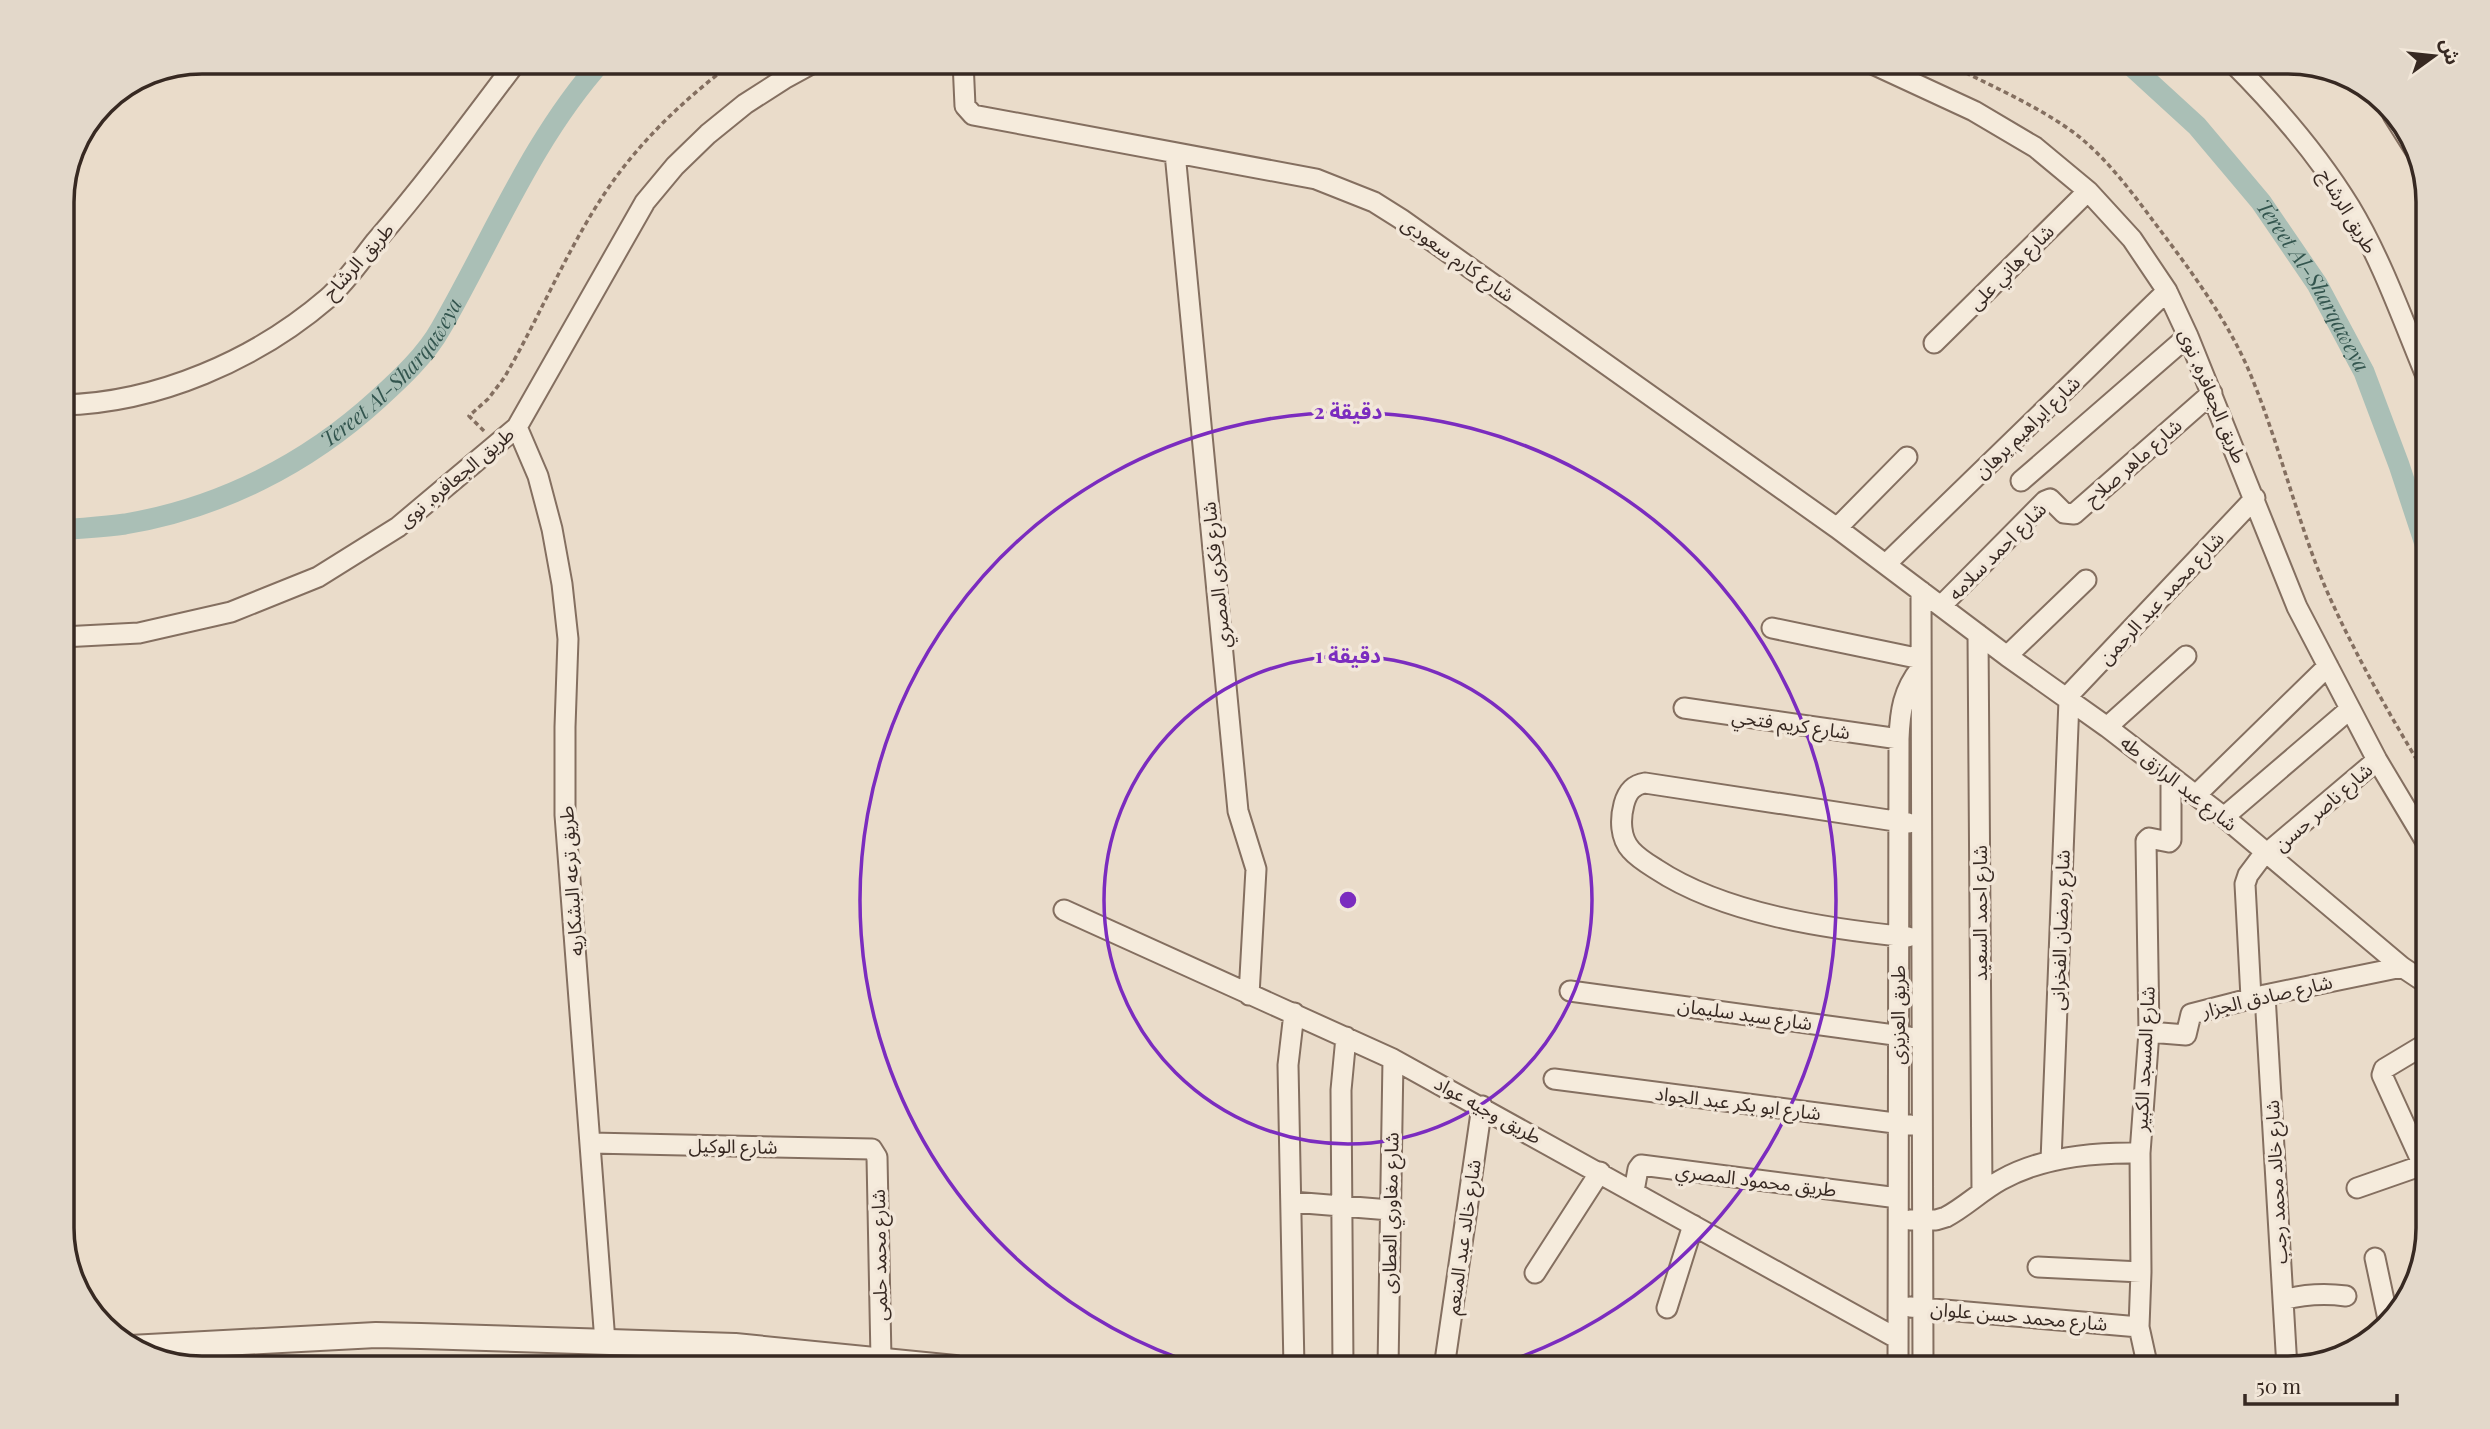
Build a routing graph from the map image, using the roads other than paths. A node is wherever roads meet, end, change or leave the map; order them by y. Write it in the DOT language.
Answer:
graph roads {
  1 [pos="507,74"];
  2 [pos="793,74"];
  3 [pos="964,74"];
  4 [pos="1894,74"];
  5 [pos="2244,74"];
  6 [pos="1175,153"];
  7 [pos="2088,191"];
  8 [pos="2167,291"];
  9 [pos="2188,336"];
  10 [pos="1934,343"];
  11 [pos="2416,353"];
  12 [pos="2213,393"];
  13 [pos="74,404"];
  14 [pos="517,427"];
  15 [pos="1907,457"];
  16 [pos="2021,481"];
  17 [pos="2255,498"];
  18 [pos="2053,502"];
  19 [pos="1837,528"];
  20 [pos="1886,564"];
  21 [pos="2086,580"];
  22 [pos="1921,591"];
  23 [pos="1941,606"];
  24 [pos="1772,628"];
  25 [pos="1979,634"];
  26 [pos="74,636"];
  27 [pos="2007,656"];
  28 [pos="2186,656"];
  29 [pos="1921,664"];
  30 [pos="2328,666"];
  31 [pos="2067,699"];
  32 [pos="1684,708"];
  33 [pos="2350,709"];
  34 [pos="2107,727"];
  35 [pos="1899,739"];
  36 [pos="2377,760"];
  37 [pos="2171,776"];
  38 [pos="2196,795"];
  39 [pos="2224,817"];
  40 [pos="1898,822"];
  41 [pos="1920,824"];
  42 [pos="2416,825"];
  43 [pos="2268,854"];
  44 [pos="1064,910"];
  45 [pos="1898,936"];
  46 [pos="1921,939"];
  47 [pos="2402,967"];
  48 [pos="2416,976"];
  49 [pos="1570,991"];
  50 [pos="1249,995"];
  51 [pos="2258,997"];
  52 [pos="1294,1013"];
  53 [pos="2149,1032"];
  54 [pos="1897,1035"];
  55 [pos="1346,1037"];
  56 [pos="1921,1038"];
  57 [pos="2416,1050"];
  58 [pos="1394,1059"];
  59 [pos="1554,1079"];
  60 [pos="1482,1106"];
  61 [pos="1898,1124"];
  62 [pos="1922,1127"];
  63 [pos="591,1143"];
  64 [pos="2416,1150"];
  65 [pos="874,1151"];
  66 [pos="2140,1153"];
  67 [pos="2051,1161"];
  68 [pos="1600,1172"];
  69 [pos="2416,1174"];
  70 [pos="2357,1188"];
  71 [pos="1634,1191"];
  72 [pos="1982,1192"];
  73 [pos="1898,1198"];
  74 [pos="1292,1202"];
  75 [pos="1343,1207"];
  76 [pos="1390,1210"];
  77 [pos="1898,1219"];
  78 [pos="1922,1221"];
  79 [pos="1693,1225"];
  80 [pos="2375,1258"];
  81 [pos="2038,1267"];
  82 [pos="2141,1272"];
  83 [pos="1535,1273"];
  84 [pos="2346,1296"];
  85 [pos="2283,1300"];
  86 [pos="1898,1306"];
  87 [pos="1667,1308"];
  88 [pos="1923,1308"];
  89 [pos="2386,1310"];
  90 [pos="2139,1327"];
  91 [pos="1898,1339"];
  92 [pos="605,1342"];
  93 [pos="688,1343"];
  94 [pos="735,1346"];
  95 [pos="155,1347"];
  96 [pos="682,1356"];
  97 [pos="729,1356"];
  98 [pos="833,1356"];
  99 [pos="892,1356"];
  100 [pos="1294,1356"];
  101 [pos="1343,1356"];
  102 [pos="1388,1356"];
  103 [pos="1446,1356"];
  104 [pos="1898,1356"];
  105 [pos="1923,1356"];
  106 [pos="2145,1356"];
  107 [pos="2286,1356"];
  1 -- 13 [label="street, طريق الرشاح"];
  2 -- 14 [label="street, طريق الجعافره, نوى"];
  3 -- 6 [label="street, شارع كارم سعودى"];
  4 -- 7 [label="street, طريق الجعافره, نوى"];
  5 -- 11 [label="street, طريق الرشاح"];
  6 -- 19 [label="street, شارع كارم سعودى"];
  6 -- 50 [label="street, شارع فكرى المصري"];
  7 -- 8 [label="street, طريق الجعافره, نوى"];
  7 -- 10 [label="street, شارع هاني على"];
  8 -- 9 [label="street, طريق الجعافره, نوى"];
  8 -- 20 [label="street, شارع ابراهيم برهان"];
  9 -- 12 [label="street, طريق الجعافره, نوى"];
  9 -- 16 [label="street"];
  12 -- 17 [label="street, طريق الجعافره, نوى"];
  12 -- 18 [label="street, شارع ماهر صلاح"];
  14 -- 26 [label="street, طريق الجعافره, نوى"];
  14 -- 63 [label="street, طريق ترعه البشكاريه"];
  15 -- 19 [label="street"];
  17 -- 30 [label="street, طريق الجعافره, نوى"];
  17 -- 31 [label="street, شارع محمد عبد الرحمن"];
  18 -- 23 [label="street, شارع احمد سلامه"];
  19 -- 20 [label="street, شارع كارم سعودى"];
  20 -- 22 [label="street, شارع كارم سعودى"];
  21 -- 27 [label="street"];
  22 -- 23 [label="street, شارع عبد الرازق طه"];
  22 -- 29 [label="street, طريق العزيزى"];
  23 -- 25 [label="street, شارع عبد الرازق طه"];
  24 -- 29 [label="street"];
  25 -- 27 [label="street, شارع عبد الرازق طه"];
  25 -- 72 [label="street, شارع احمد السعيد"];
  27 -- 31 [label="street, شارع عبد الرازق طه"];
  28 -- 34 [label="street"];
  29 -- 35 [label="street, طريق العزيزى"];
  29 -- 41 [label="street, طريق العزيزى"];
  30 -- 33 [label="street, طريق الجعافره, نوى"];
  30 -- 38 [label="street"];
  31 -- 34 [label="street, شارع عبد الرازق طه"];
  31 -- 67 [label="street, شارع رمضان الفخرانى"];
  32 -- 35 [label="street, شارع كريم فتحي"];
  33 -- 36 [label="street, طريق الجعافره, نوى"];
  33 -- 39 [label="street"];
  34 -- 37 [label="street, شارع عبد الرازق طه"];
  35 -- 40 [label="street, طريق العزيزى"];
  36 -- 42 [label="street, طريق الجعافره, نوى"];
  36 -- 43 [label="street, شارع ناصر حسن"];
  37 -- 38 [label="street, شارع عبد الرازق طه"];
  37 -- 53 [label="street, شارع المسجد الكبير"];
  38 -- 39 [label="street, شارع عبد الرازق طه"];
  39 -- 43 [label="street, شارع عبد الرازق طه"];
  40 -- 41 [label="street"];
  40 -- 45 [label="street, طريق العزيزى"];
  40 -- 45 [label="street"];
  41 -- 46 [label="street, طريق العزيزى"];
  43 -- 47 [label="street, شارع عبد الرازق طه"];
  43 -- 51 [label="street, شارع ناصر حسن"];
  44 -- 50 [label="street, طريق وجيه عواد"];
  45 -- 46 [label="street"];
  45 -- 54 [label="street, طريق العزيزى"];
  46 -- 56 [label="street, طريق العزيزى"];
  47 -- 48 [label="street, شارع عبد الرازق طه"];
  47 -- 51 [label="street, شارع صادق الجزار"];
  49 -- 54 [label="street, شارع سيد سليمان"];
  50 -- 52 [label="street, طريق وجيه عواد"];
  51 -- 53 [label="street, شارع صادق الجزار"];
  51 -- 85 [label="street, شارع خالد محمد رجب"];
  52 -- 55 [label="street, طريق وجيه عواد"];
  52 -- 74 [label="street"];
  53 -- 66 [label="street, شارع المسجد الكبير"];
  54 -- 56 [label="street, شارع سيد سليمان"];
  54 -- 61 [label="street, طريق العزيزى"];
  55 -- 58 [label="street, طريق وجيه عواد"];
  55 -- 75 [label="street"];
  56 -- 62 [label="street, طريق العزيزى"];
  57 -- 64 [label="street"];
  58 -- 60 [label="street, طريق وجيه عواد"];
  58 -- 76 [label="street, شارع مغاوري العطارى"];
  59 -- 61 [label="street, شارع ابو بكر عبد الجواد"];
  60 -- 68 [label="street, طريق وجيه عواد"];
  60 -- 103 [label="street, شارع خالد عبد المنعم"];
  61 -- 62 [label="street, شارع ابو بكر عبد الجواد"];
  61 -- 73 [label="street, طريق العزيزى"];
  62 -- 78 [label="street, طريق العزيزى"];
  63 -- 65 [label="street, شارع الوكيل"];
  63 -- 92 [label="street, طريق ترعه البشكاريه"];
  65 -- 99 [label="street, شارع محمد حلمى"];
  66 -- 67 [label="street"];
  66 -- 82 [label="street, شارع المسجد الكبير"];
  67 -- 72 [label="street"];
  68 -- 71 [label="street, طريق وجيه عواد"];
  68 -- 83 [label="street"];
  69 -- 70 [label="street"];
  71 -- 73 [label="street, طريق محمود المصري"];
  71 -- 79 [label="street, طريق وجيه عواد"];
  72 -- 78 [label="street"];
  73 -- 77 [label="street, طريق العزيزى"];
  74 -- 75 [label="street"];
  74 -- 100 [label="street"];
  75 -- 76 [label="street"];
  75 -- 101 [label="street"];
  76 -- 102 [label="street, شارع مغاوري العطارى"];
  77 -- 78 [label="street"];
  77 -- 86 [label="street, طريق العزيزى"];
  78 -- 88 [label="street, طريق العزيزى"];
  79 -- 87 [label="street"];
  79 -- 91 [label="street, طريق وجيه عواد"];
  80 -- 89 [label="street"];
  81 -- 82 [label="street"];
  82 -- 90 [label="street, شارع المسجد الكبير"];
  84 -- 85 [label="street"];
  85 -- 107 [label="street, شارع خالد محمد رجب"];
  86 -- 88 [label="street, شارع محمد حسن علوان"];
  86 -- 91 [label="street, طريق العزيزى"];
  88 -- 90 [label="street, شارع محمد حسن علوان"];
  88 -- 105 [label="street, طريق العزيزى"];
  90 -- 106 [label="street, شارع المسجد الكبير"];
  91 -- 104 [label="street, طريق العزيزى"];
  92 -- 93 [label="street"];
  92 -- 95 [label="street"];
  93 -- 94 [label="street"];
  93 -- 96 [label="street"];
  94 -- 97 [label="street"];
  94 -- 98 [label="street"];
}
